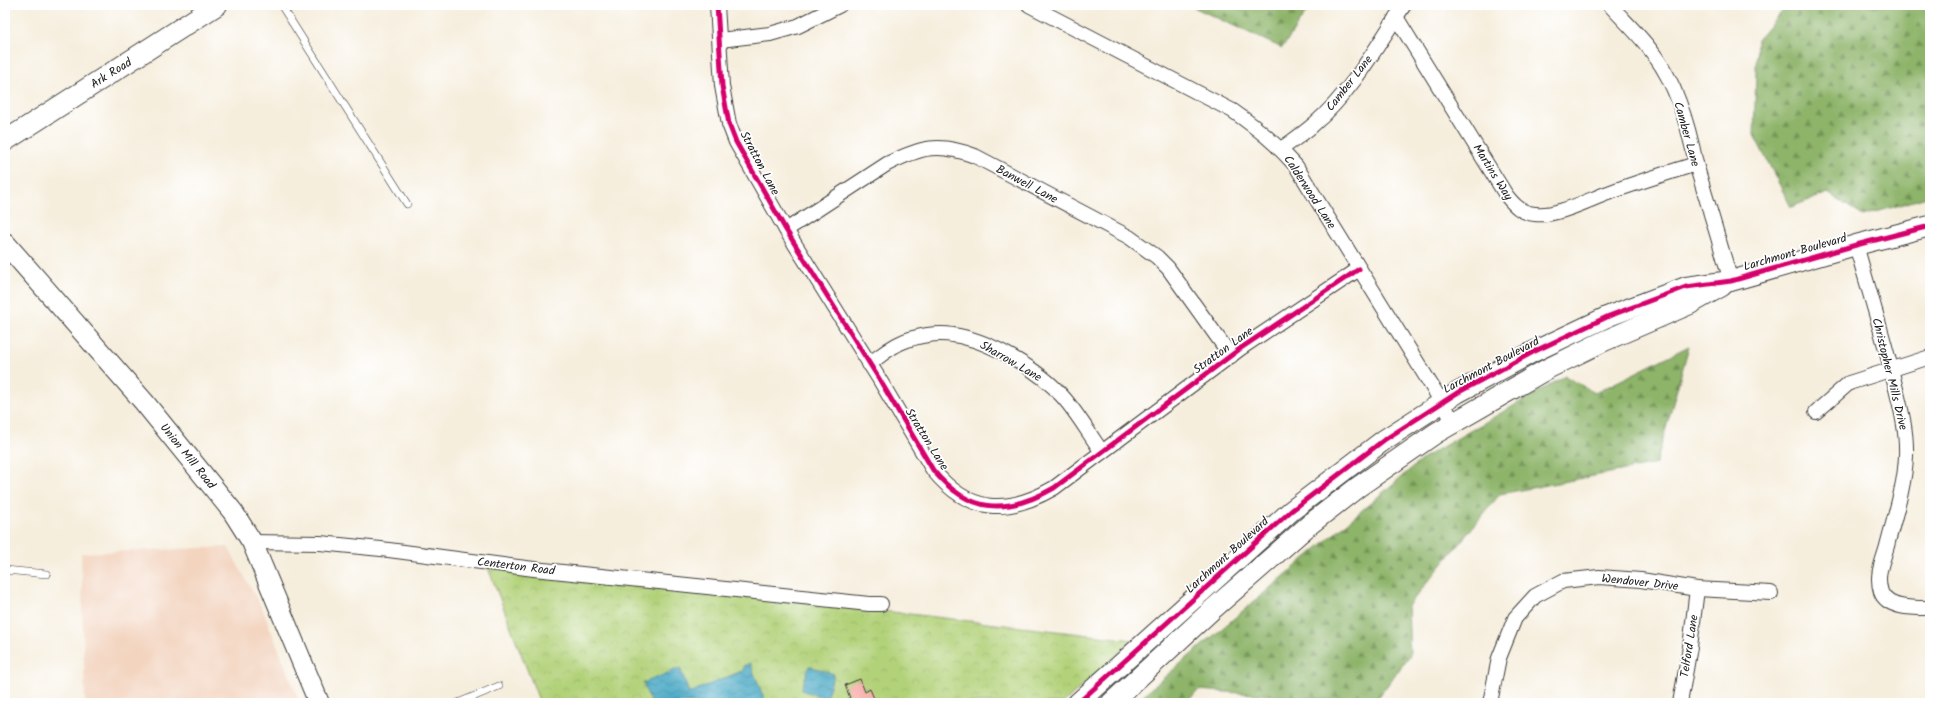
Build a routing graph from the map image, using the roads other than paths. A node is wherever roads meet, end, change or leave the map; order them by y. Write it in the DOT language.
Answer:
graph roads {
  1 [pos="217,5"];
  2 [pos="281,5"];
  3 [pos="717,5"];
  4 [pos="840,5"];
  5 [pos="1029,5"];
  6 [pos="1610,5"];
  7 [pos="1400,11"];
  8 [pos="720,40"];
  9 [pos="5,141"];
  10 [pos="1281,149"];
  11 [pos="1696,164"];
  12 [pos="407,204"];
  13 [pos="1930,226"];
  14 [pos="786,230"];
  15 [pos="5,243"];
  16 [pos="1856,244"];
  17 [pos="1359,269"];
  18 [pos="1731,281"];
  19 [pos="1230,356"];
  20 [pos="1930,358"];
  21 [pos="869,364"];
  22 [pos="1891,368"];
  23 [pos="1442,403"];
  24 [pos="1816,412"];
  25 [pos="1454,422"];
  26 [pos="1102,452"];
  27 [pos="252,542"];
  28 [pos="5,570"];
  29 [pos="47,574"];
  30 [pos="1697,589"];
  31 [pos="1771,593"];
  32 [pos="881,604"];
  33 [pos="1930,608"];
  34 [pos="500,686"];
  35 [pos="319,703"];
  36 [pos="458,703"];
  37 [pos="1078,703"];
  38 [pos="1111,703"];
  39 [pos="1490,703"];
  40 [pos="1680,703"];
  1 -- 9 [label="street, Ark Road"];
  2 -- 12 [label="lane"];
  3 -- 8 [label="street, Stratton Lane"];
  4 -- 8 [label="street"];
  5 -- 10 [label="street, Calderwood Lane"];
  6 -- 11 [label="street, Camber Lane"];
  7 -- 10 [label="street, Camber Lane"];
  7 -- 11 [label="street, Martins Way"];
  8 -- 14 [label="street, Stratton Lane"];
  10 -- 17 [label="street, Calderwood Lane"];
  11 -- 18 [label="street, Camber Lane"];
  13 -- 16 [label="street, Larchmont Boulevard"];
  14 -- 19 [label="street, Banwell Lane"];
  14 -- 21 [label="street, Stratton Lane"];
  15 -- 27 [label="street, Union Mill Road"];
  16 -- 18 [label="street, Larchmont Boulevard"];
  16 -- 22 [label="street, Christopher Mills Drive"];
  17 -- 19 [label="street, Stratton Lane"];
  17 -- 23 [label="street, Calderwood Lane"];
  18 -- 23 [label="street, Larchmont Boulevard"];
  18 -- 25 [label="street, Larchmont Boulevard"];
  19 -- 26 [label="street, Stratton Lane"];
  20 -- 22 [label="street"];
  21 -- 26 [label="street, Sharrow Lane"];
  21 -- 26 [label="street, Stratton Lane"];
  22 -- 24 [label="street"];
  22 -- 33 [label="street, Christopher Mills Drive"];
  23 -- 25 [label="street, Calderwood Lane"];
  23 -- 37 [label="street, Larchmont Boulevard"];
  25 -- 38 [label="street, Larchmont Boulevard"];
  27 -- 32 [label="street, Centerton Road"];
  27 -- 35 [label="street, Union Mill Road"];
  28 -- 29 [label="lane"];
  30 -- 31 [label="street, Wendover Drive"];
  30 -- 39 [label="street, Wendover Drive"];
  30 -- 40 [label="street, Telford Lane"];
  34 -- 36 [label="lane"];
}
